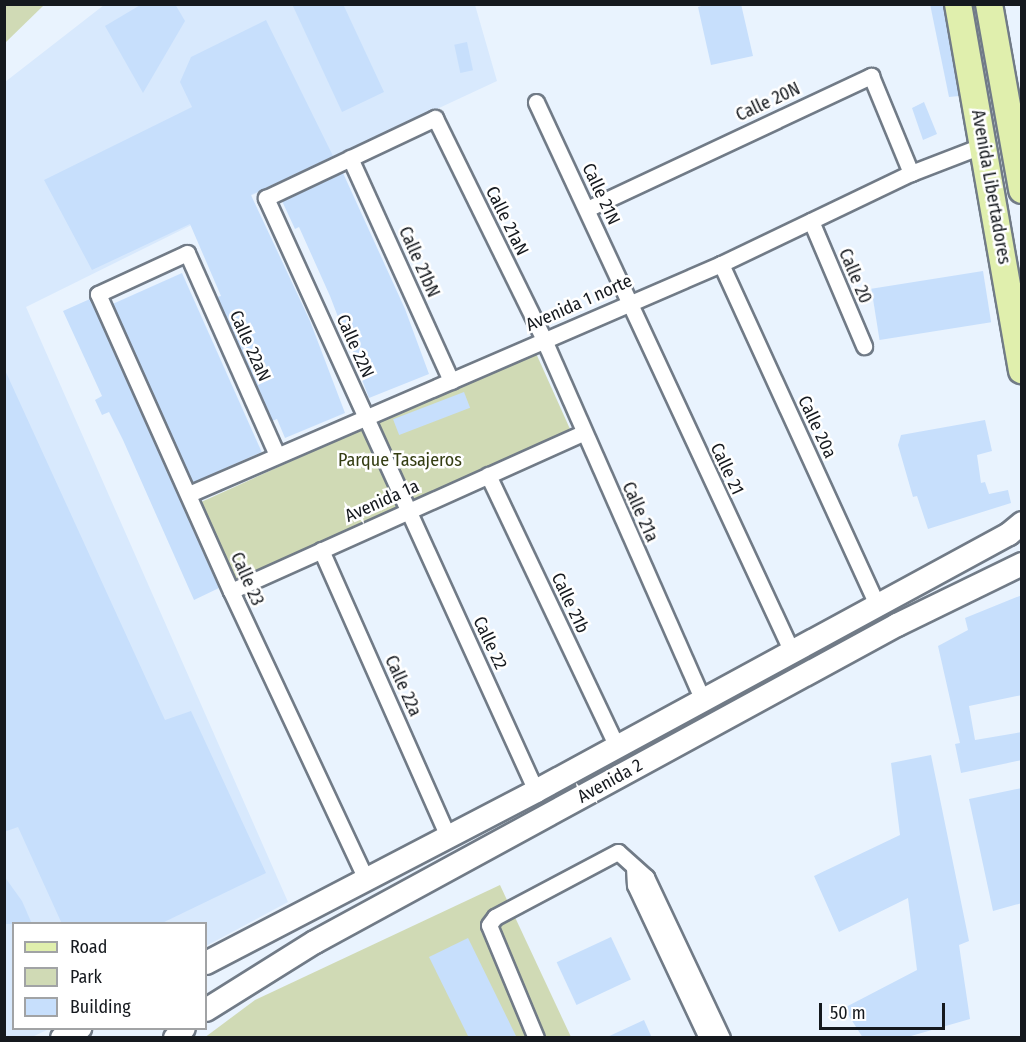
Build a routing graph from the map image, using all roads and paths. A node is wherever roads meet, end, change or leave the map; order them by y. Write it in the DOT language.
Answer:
graph roads {
  1 [pos="958,4"];
  2 [pos="989,4"];
  3 [pos="536,102"];
  4 [pos="984,145"];
  5 [pos="350,158"];
  6 [pos="911,173"];
  7 [pos="1022,190"];
  8 [pos="587,209"];
  9 [pos="811,221"];
  10 [pos="187,253"];
  11 [pos="721,264"];
  12 [pos="627,303"];
  13 [pos="544,340"];
  14 [pos="864,346"];
  15 [pos="1022,370"];
  16 [pos="451,381"];
  17 [pos="366,418"];
  18 [pos="583,433"];
  19 [pos="277,455"];
  20 [pos="488,475"];
  21 [pos="189,494"];
  22 [pos="408,511"];
  23 [pos="1022,523"];
  24 [pos="321,550"];
  25 [pos="1022,564"];
  26 [pos="231,591"];
  27 [pos="877,605"];
  28 [pos="792,652"];
  29 [pos="702,699"];
  30 [pos="617,747"];
  31 [pos="536,791"];
  32 [pos="448,837"];
  33 [pos="634,867"];
  34 [pos="365,877"];
  35 [pos="207,962"];
  36 [pos="207,1009"];
  37 [pos="78,1030"];
  38 [pos="62,1038"];
  39 [pos="536,1038"];
  40 [pos="707,1038"];
  41 [pos="722,1038"];
  1 -- 4 [label="main road, Avenida Libertadores"];
  2 -- 7 [label="main road, Avenida Libertadores"];
  3 -- 8 [label="street, Calle 21N"];
  4 -- 6 [label="street, Avenida 1 norte"];
  4 -- 15 [label="main road, Avenida Libertadores"];
  5 -- 13 [label="street, Calle 21aN"];
  5 -- 16 [label="street, Calle 21bN"];
  5 -- 17 [label="street, Calle 22N"];
  6 -- 8 [label="street, Calle 20N"];
  6 -- 9 [label="street, Avenida 1 norte"];
  8 -- 12 [label="street, Calle 21N"];
  9 -- 11 [label="street, Avenida 1 norte"];
  9 -- 14 [label="street, Calle 20"];
  10 -- 19 [label="street, Calle 22aN"];
  10 -- 21 [label="street, Calle 23"];
  11 -- 12 [label="street, Avenida 1 norte"];
  11 -- 27 [label="street, Calle 20a"];
  12 -- 13 [label="street, Avenida 1 norte"];
  12 -- 28 [label="street, Calle 21"];
  13 -- 16 [label="street, Avenida 1 norte"];
  13 -- 18 [label="street, Calle 21a"];
  16 -- 17 [label="street, Avenida 1 norte"];
  17 -- 19 [label="street, Avenida 1 norte"];
  17 -- 22 [label="street, Calle 22N"];
  18 -- 20 [label="street, Avenida 1a"];
  18 -- 29 [label="street, Calle 21a"];
  19 -- 21 [label="street, Avenida 1 norte"];
  20 -- 22 [label="street, Avenida 1a"];
  20 -- 30 [label="street, Calle 21b"];
  21 -- 26 [label="street, Calle 23"];
  22 -- 24 [label="street, Avenida 1a"];
  22 -- 31 [label="street, Calle 22"];
  23 -- 27 [label="street, Avenida 2"];
  24 -- 26 [label="street, Avenida 1a"];
  24 -- 32 [label="street, Calle 22a"];
  25 -- 36 [label="street, Avenida 2"];
  26 -- 34 [label="street, Calle 23"];
  27 -- 28 [label="street, Avenida 2"];
  28 -- 29 [label="street, Avenida 2"];
  29 -- 30 [label="street, Avenida 2"];
  30 -- 31 [label="street, Avenida 2"];
  31 -- 32 [label="street, Avenida 2"];
  32 -- 34 [label="street, Avenida 2"];
  33 -- 39 [label="street"];
  33 -- 40 [label="street"];
  33 -- 41 [label="street"];
  34 -- 35 [label="street, Avenida 2"];
  37 -- 38 [label="street"];
}
